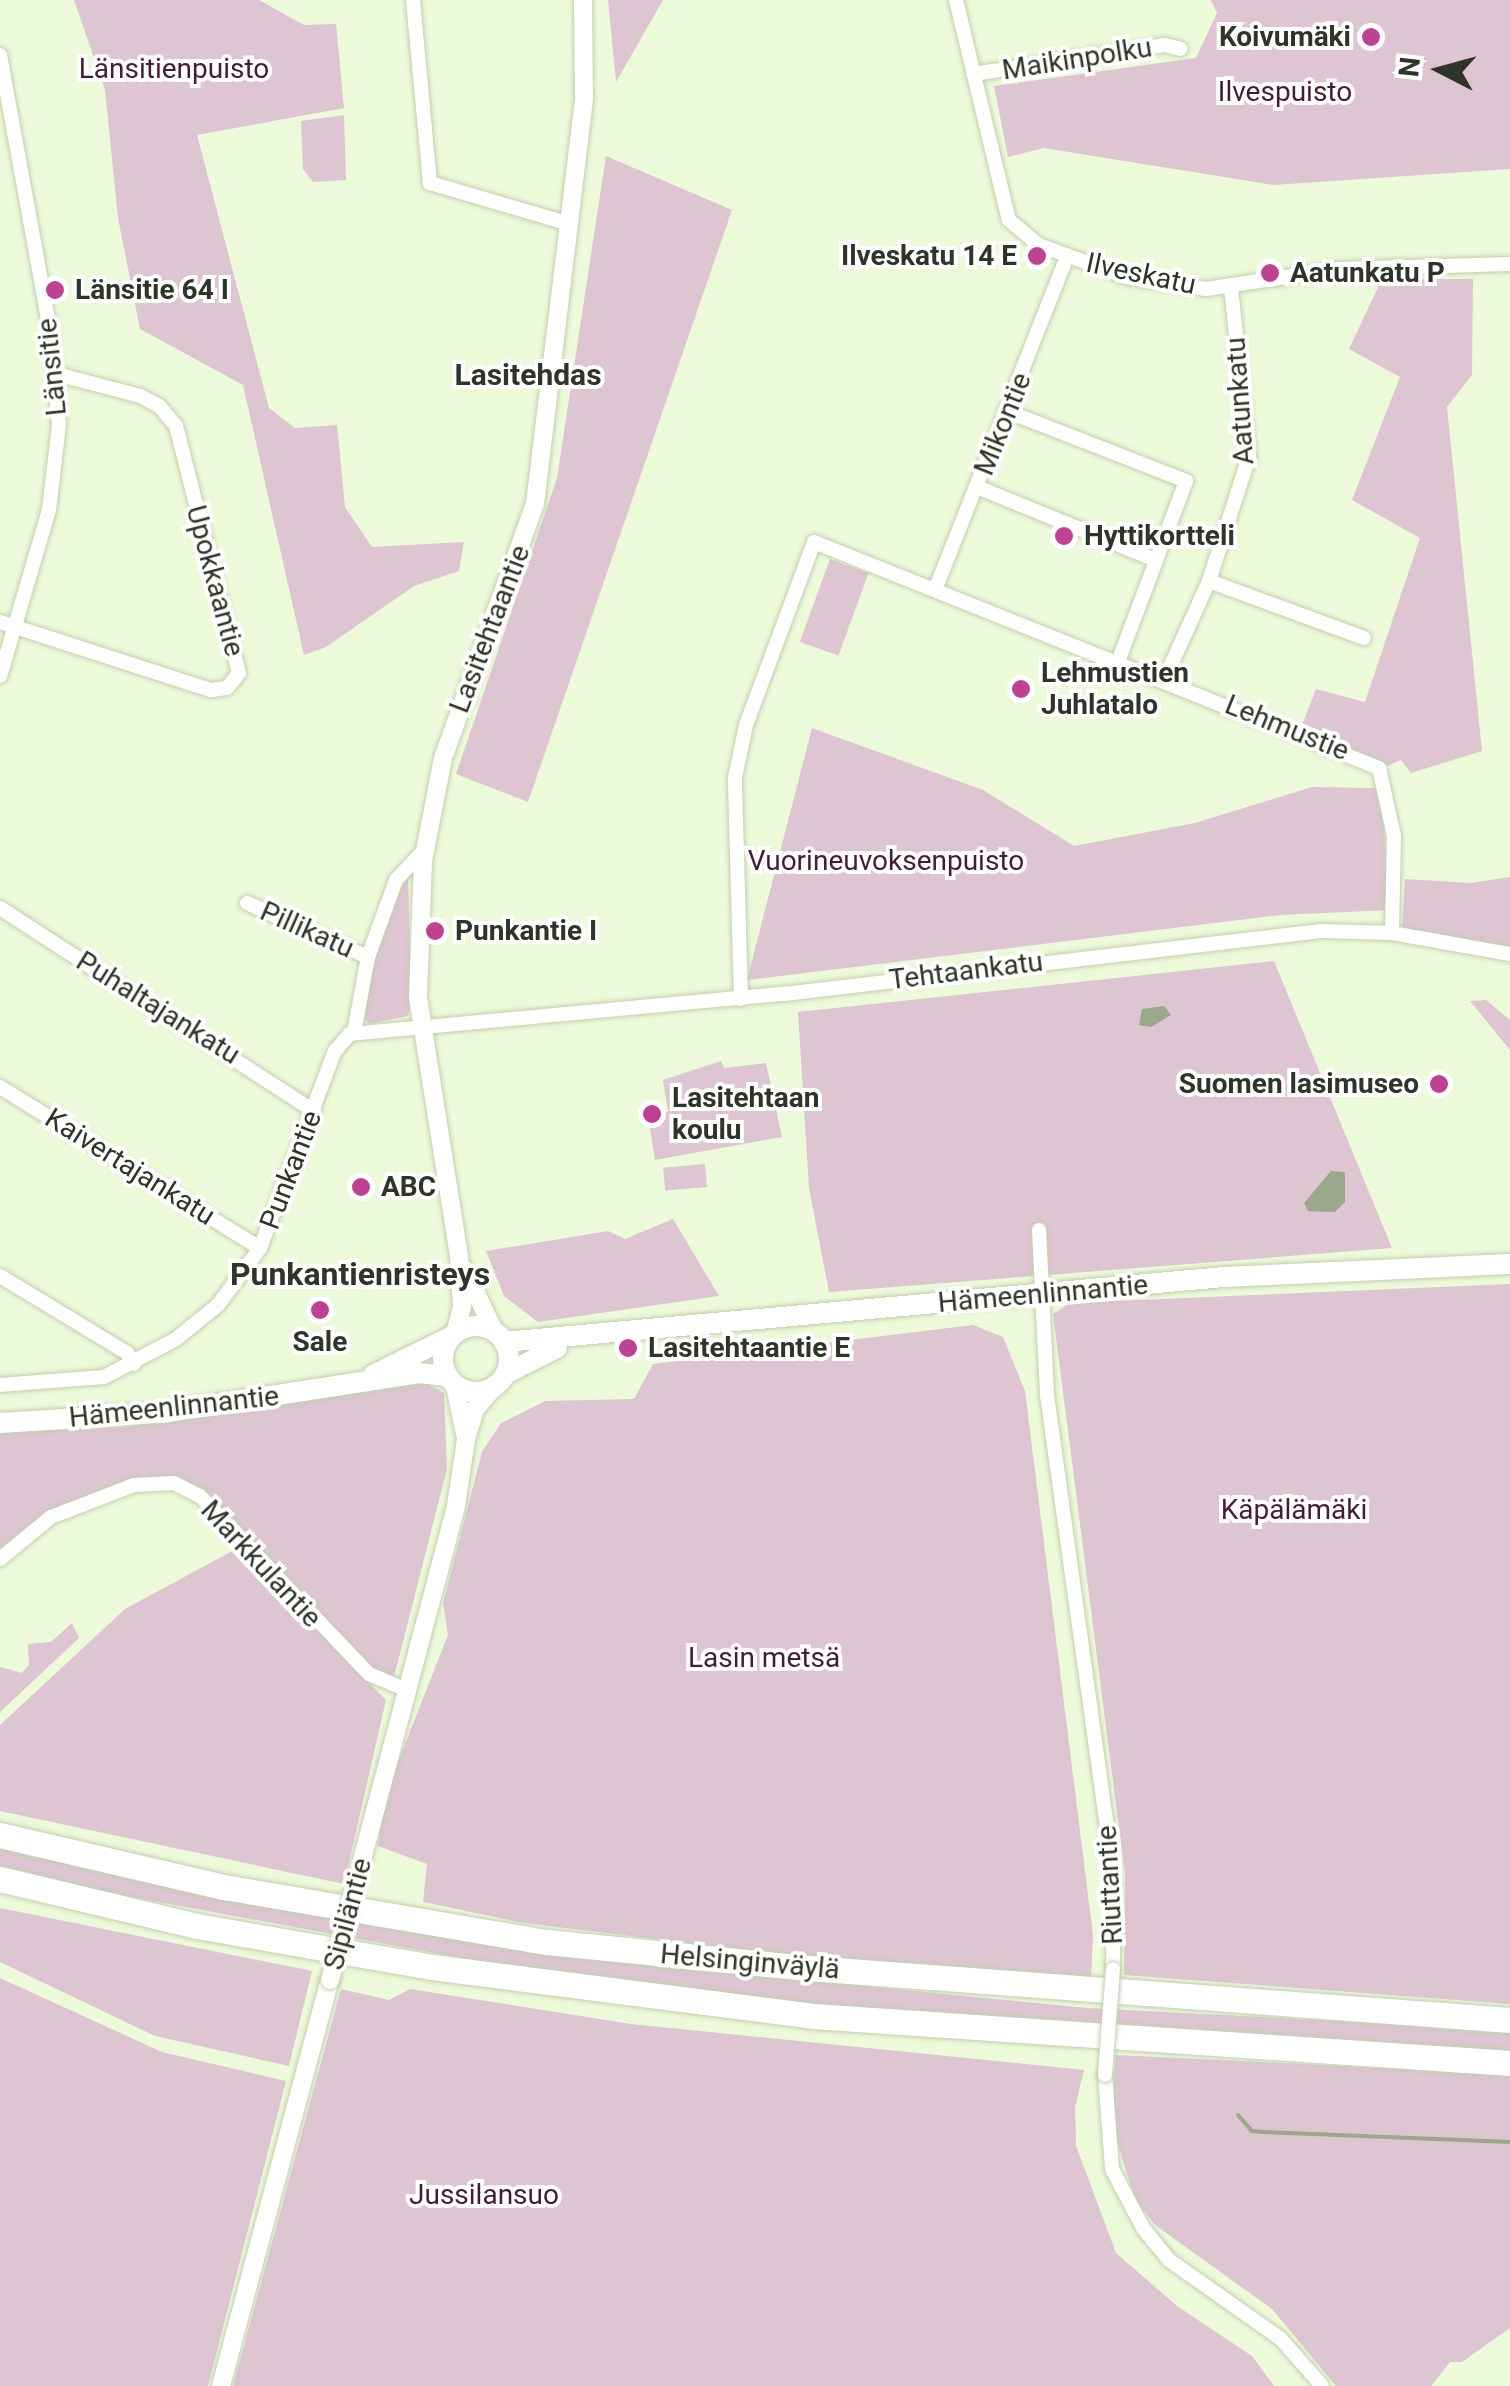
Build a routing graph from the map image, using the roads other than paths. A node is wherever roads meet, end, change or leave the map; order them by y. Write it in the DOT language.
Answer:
graph roads {
  1 [pos="412,0"];
  2 [pos="583,0"];
  3 [pos="956,0"];
  4 [pos="1181,49"];
  5 [pos="0,55"];
  6 [pos="973,74"];
  7 [pos="18,149"];
  8 [pos="0,152"];
  9 [pos="570,224"];
  10 [pos="1066,257"];
  11 [pos="1510,264"];
  12 [pos="1231,288"];
  13 [pos="56,374"];
  14 [pos="1008,412"];
  15 [pos="977,488"];
  16 [pos="1156,560"];
  17 [pos="1209,581"];
  18 [pos="935,590"];
  19 [pos="7,625"];
  20 [pos="1364,638"];
  21 [pos="1119,659"];
  22 [pos="0,676"];
  23 [pos="1165,678"];
  24 [pos="424,849"];
  25 [pos="247,903"];
  26 [pos="0,908"];
  27 [pos="1392,932"];
  28 [pos="1510,954"];
  29 [pos="368,957"];
  30 [pos="741,998"];
  31 [pos="422,1025"];
  32 [pos="354,1033"];
  33 [pos="0,1087"];
  34 [pos="314,1111"];
  35 [pos="1039,1230"];
  36 [pos="260,1248"];
  37 [pos="459,1256"];
  38 [pos="1510,1264"];
  39 [pos="0,1276"];
  40 [pos="1039,1295"];
  41 [pos="453,1335"];
  42 [pos="499,1336"];
  43 [pos="578,1339"];
  44 [pos="134,1364"];
  45 [pos="451,1381"];
  46 [pos="499,1381"];
  47 [pos="0,1385"];
  48 [pos="348,1386"];
  49 [pos="0,1422"];
  50 [pos="466,1439"];
  51 [pos="0,1559"];
  52 [pos="407,1690"];
  53 [pos="0,1835"];
  54 [pos="0,1879"];
  55 [pos="1510,2020"];
  56 [pos="1510,2063"];
  57 [pos="221,2386"];
  58 [pos="1322,2386"];
  1 -- 9 [label="street"];
  2 -- 9 [label="street, Lasitehtaantie"];
  3 -- 6 [label="street, Ilveskatu"];
  4 -- 6 [label="street, Maikinpolku"];
  5 -- 7 [label="street, Länsitie"];
  6 -- 10 [label="street, Ilveskatu"];
  7 -- 8 [label="street"];
  7 -- 13 [label="street, Länsitie"];
  9 -- 24 [label="street, Lasitehtaantie"];
  10 -- 12 [label="street, Ilveskatu"];
  10 -- 14 [label="street, Mikontie"];
  11 -- 12 [label="street, Ilveskatu"];
  12 -- 17 [label="street, Aatunkatu"];
  13 -- 19 [label="street, Länsitie"];
  13 -- 19 [label="street, Upokkaantie"];
  14 -- 15 [label="street, Mikontie"];
  14 -- 16 [label="street"];
  15 -- 16 [label="street"];
  15 -- 18 [label="street, Mikontie"];
  16 -- 21 [label="street"];
  17 -- 20 [label="street"];
  17 -- 23 [label="street, Aatunkatu"];
  18 -- 21 [label="street, Lehmustie"];
  18 -- 30 [label="street, Lehmustie"];
  19 -- 22 [label="street, Länsitie"];
  21 -- 23 [label="street, Lehmustie"];
  23 -- 27 [label="street, Lehmustie"];
  24 -- 29 [label="street, Punkantie"];
  24 -- 31 [label="street, Lasitehtaantie"];
  25 -- 29 [label="street, Pillikatu"];
  26 -- 34 [label="street, Puhaltajankatu"];
  27 -- 28 [label="street, Tehtaankatu"];
  27 -- 30 [label="street, Tehtaankatu"];
  29 -- 32 [label="street, Punkantie"];
  30 -- 31 [label="street, Tehtaankatu"];
  31 -- 32 [label="street"];
  31 -- 37 [label="street, Lasitehtaantie"];
  32 -- 34 [label="street, Punkantie"];
  33 -- 36 [label="street, Kaivertajankatu"];
  34 -- 36 [label="street, Punkantie"];
  35 -- 40 [label="street, Riuttantie"];
  36 -- 44 [label="street, Punkantie"];
  37 -- 41 [label="street, Lasitehtaantie"];
  37 -- 42 [label="street, Lasitehtaantie"];
  38 -- 40 [label="main road, Hämeenlinnantie"];
  39 -- 44 [label="street"];
  40 -- 43 [label="main road, Hämeenlinnantie"];
  40 -- 58 [label="street, Riuttantie, bridge"];
  41 -- 42 [label="main road"];
  41 -- 45 [label="main road"];
  41 -- 48 [label="main road, Hämeenlinnantie"];
  42 -- 43 [label="main road, Hämeenlinnantie"];
  42 -- 46 [label="main road"];
  43 -- 46 [label="main road, Hämeenlinnantie"];
  44 -- 47 [label="street, Punkantie"];
  45 -- 46 [label="main road"];
  45 -- 48 [label="main road, Hämeenlinnantie"];
  45 -- 50 [label="street, Sipiläntie"];
  46 -- 50 [label="street, Sipiläntie"];
  48 -- 49 [label="main road, Hämeenlinnantie"];
  50 -- 52 [label="street, Sipiläntie"];
  51 -- 52 [label="street, Markkulantie"];
  52 -- 57 [label="street, Sipiläntie, bridge"];
  53 -- 55 [label="highway, Helsinginväylä"];
  54 -- 56 [label="highway, Helsinginväylä"];
}
